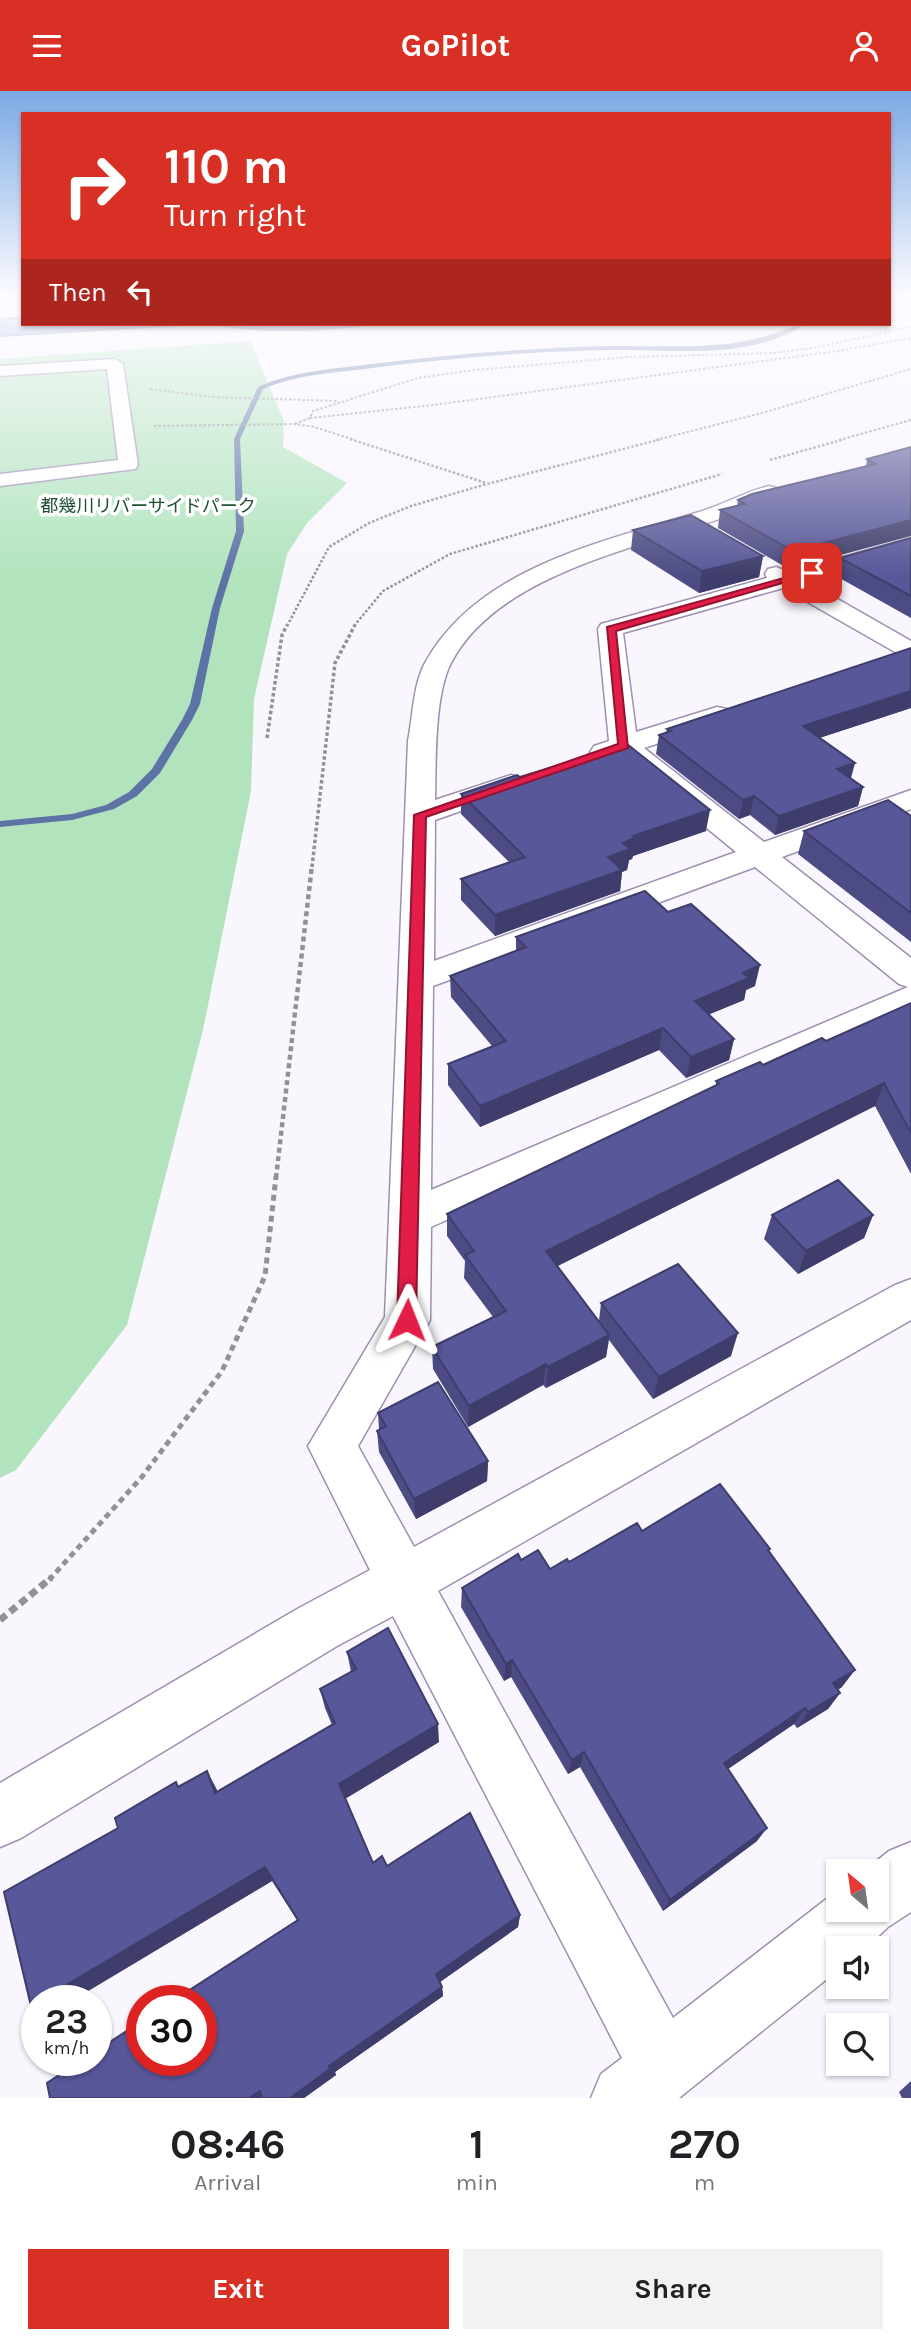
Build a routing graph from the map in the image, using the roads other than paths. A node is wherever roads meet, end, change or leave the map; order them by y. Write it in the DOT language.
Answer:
graph roads {
  1 [pos="118,390"];
  2 [pos="0,480"];
  3 [pos="807,482"];
  4 [pos="911,545"];
  5 [pos="754,561"];
  6 [pos="787,580"];
  7 [pos="911,651"];
  8 [pos="872,664"];
  9 [pos="741,707"];
  10 [pos="624,745"];
  11 [pos="586,759"];
  12 [pos="535,776"];
  13 [pos="911,799"];
  14 [pos="420,815"];
  15 [pos="759,856"];
  16 [pos="911,977"];
  17 [pos="416,980"];
  18 [pos="911,997"];
  19 [pos="409,1218"];
  20 [pos="911,1298"];
  21 [pos="404,1581"];
  22 [pos="0,1817"];
  23 [pos="911,1873"];
  24 [pos="889,1890"];
  25 [pos="848,1922"];
  26 [pos="644,2083"];
  1 -- 2 [label="street"];
  3 -- 14 [label="street"];
  4 -- 6 [label="street"];
  5 -- 6 [label="street"];
  6 -- 7 [label="street"];
  6 -- 10 [label="street"];
  7 -- 8 [label="street"];
  9 -- 10 [label="street"];
  10 -- 11 [label="street"];
  10 -- 15 [label="street"];
  12 -- 14 [label="street"];
  13 -- 15 [label="street"];
  14 -- 17 [label="street"];
  15 -- 16 [label="street"];
  15 -- 17 [label="street"];
  17 -- 19 [label="street"];
  18 -- 19 [label="street"];
  19 -- 21 [label="street"];
  20 -- 21 [label="street"];
  21 -- 22 [label="street"];
  21 -- 26 [label="street"];
  23 -- 24 [label="street"];
  25 -- 26 [label="street"];
}
